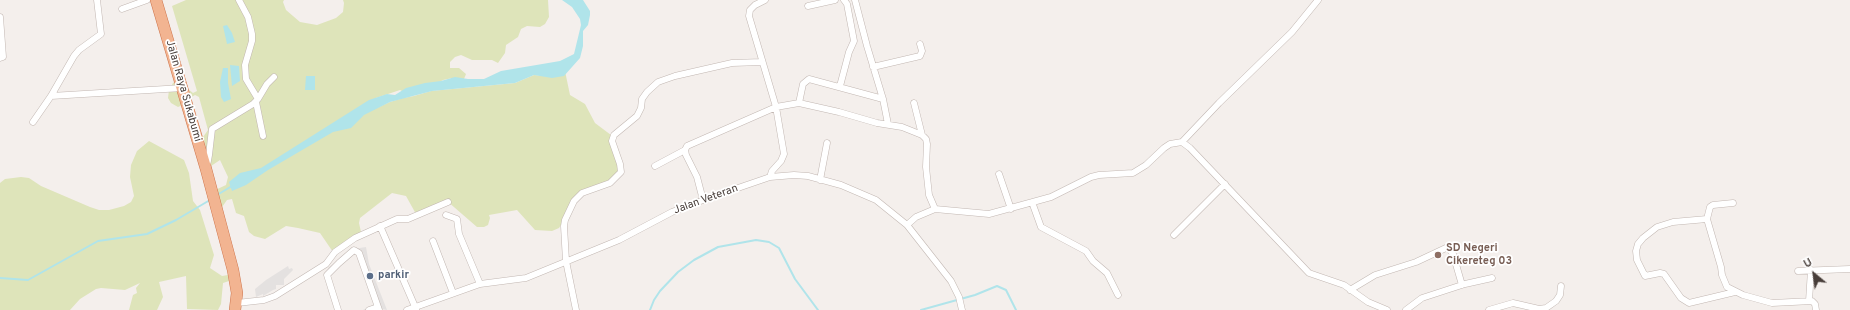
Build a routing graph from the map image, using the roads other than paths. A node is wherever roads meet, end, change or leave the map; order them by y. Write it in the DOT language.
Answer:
graph roads {
  1 [pos="97,0"];
  2 [pos="147,0"];
  3 [pos="156,0"];
  4 [pos="239,0"];
  5 [pos="765,0"];
  6 [pos="835,0"];
  7 [pos="844,0"];
  8 [pos="855,0"];
  9 [pos="1318,0"];
  10 [pos="753,3"];
  11 [pos="808,6"];
  12 [pos="122,9"];
  13 [pos="0,17"];
  14 [pos="920,44"];
  15 [pos="0,58"];
  16 [pos="762,62"];
  17 [pos="873,67"];
  18 [pos="274,77"];
  19 [pos="840,86"];
  20 [pos="182,88"];
  21 [pos="51,96"];
  22 [pos="884,98"];
  23 [pos="257,100"];
  24 [pos="914,103"];
  25 [pos="799,104"];
  26 [pos="776,107"];
  27 [pos="33,122"];
  28 [pos="888,124"];
  29 [pos="922,135"];
  30 [pos="263,136"];
  31 [pos="1182,142"];
  32 [pos="827,143"];
  33 [pos="684,150"];
  34 [pos="655,166"];
  35 [pos="206,169"];
  36 [pos="1000,174"];
  37 [pos="770,177"];
  38 [pos="820,180"];
  39 [pos="1225,184"];
  40 [pos="703,200"];
  41 [pos="448,202"];
  42 [pos="1032,202"];
  43 [pos="1733,203"];
  44 [pos="934,209"];
  45 [pos="1011,209"];
  46 [pos="446,216"];
  47 [pos="1707,218"];
  48 [pos="907,225"];
  49 [pos="380,226"];
  50 [pos="1174,235"];
  51 [pos="433,241"];
  52 [pos="566,260"];
  53 [pos="1850,269"];
  54 [pos="1811,270"];
  55 [pos="1798,271"];
  56 [pos="1492,278"];
  57 [pos="480,284"];
  58 [pos="1462,285"];
  59 [pos="1561,286"];
  60 [pos="1350,290"];
  61 [pos="1735,292"];
  62 [pos="453,293"];
  63 [pos="1118,295"];
  64 [pos="1809,301"];
  65 [pos="236,306"];
  66 [pos="379,308"];
  67 [pos="415,309"];
  68 [pos="338,310"];
  69 [pos="369,310"];
  70 [pos="407,310"];
  71 [pos="576,310"];
  72 [pos="962,310"];
  73 [pos="1387,310"];
  74 [pos="1406,310"];
  75 [pos="1489,310"];
  76 [pos="1816,310"];
  1 -- 21 [label="street"];
  2 -- 12 [label="street"];
  3 -- 20 [label="highway, Jalan Raya Sukabumi"];
  4 -- 23 [label="street"];
  5 -- 10 [label="street"];
  6 -- 11 [label="street"];
  7 -- 19 [label="street"];
  8 -- 17 [label="street"];
  9 -- 31 [label="street"];
  10 -- 16 [label="street"];
  13 -- 15 [label="street"];
  14 -- 17 [label="street"];
  16 -- 26 [label="street"];
  16 -- 52 [label="street"];
  17 -- 22 [label="street"];
  18 -- 23 [label="street"];
  19 -- 22 [label="street"];
  19 -- 25 [label="street"];
  20 -- 21 [label="street"];
  20 -- 35 [label="highway, Jalan Raya Sukabumi"];
  21 -- 27 [label="street"];
  22 -- 28 [label="street"];
  23 -- 30 [label="street"];
  23 -- 35 [label="street"];
  24 -- 29 [label="street"];
  25 -- 26 [label="street"];
  25 -- 28 [label="street"];
  26 -- 33 [label="street"];
  26 -- 37 [label="street"];
  28 -- 29 [label="street"];
  29 -- 44 [label="street"];
  31 -- 39 [label="street"];
  31 -- 42 [label="street"];
  32 -- 38 [label="street"];
  33 -- 34 [label="street"];
  33 -- 40 [label="street"];
  35 -- 65 [label="highway, Jalan Raya Sukabumi"];
  36 -- 45 [label="street"];
  37 -- 38 [label="street, Jalan Veteran"];
  37 -- 40 [label="street, Jalan Veteran"];
  38 -- 48 [label="street, Jalan Veteran"];
  39 -- 50 [label="street"];
  39 -- 60 [label="street"];
  40 -- 52 [label="street, Jalan Veteran"];
  41 -- 49 [label="street"];
  42 -- 45 [label="street"];
  42 -- 63 [label="street"];
  43 -- 47 [label="street"];
  44 -- 45 [label="street"];
  44 -- 48 [label="street"];
  46 -- 57 [label="street"];
  47 -- 61 [label="street"];
  47 -- 61 [label="street"];
  48 -- 72 [label="street, Jalan Veteran"];
  49 -- 65 [label="street"];
  49 -- 67 [label="street"];
  51 -- 62 [label="street"];
  52 -- 57 [label="street, Jalan Veteran"];
  52 -- 71 [label="street"];
  53 -- 54 [label="street"];
  54 -- 55 [label="street"];
  54 -- 64 [label="street"];
  56 -- 58 [label="street"];
  57 -- 62 [label="street, Jalan Veteran"];
  58 -- 60 [label="street"];
  58 -- 74 [label="street"];
  59 -- 75 [label="street"];
  60 -- 73 [label="street"];
  61 -- 64 [label="street"];
  62 -- 67 [label="street, Jalan Veteran"];
  64 -- 76 [label="street"];
  66 -- 68 [label="street"];
  66 -- 69 [label="street"];
  67 -- 70 [label="street, Jalan Veteran"];
}
